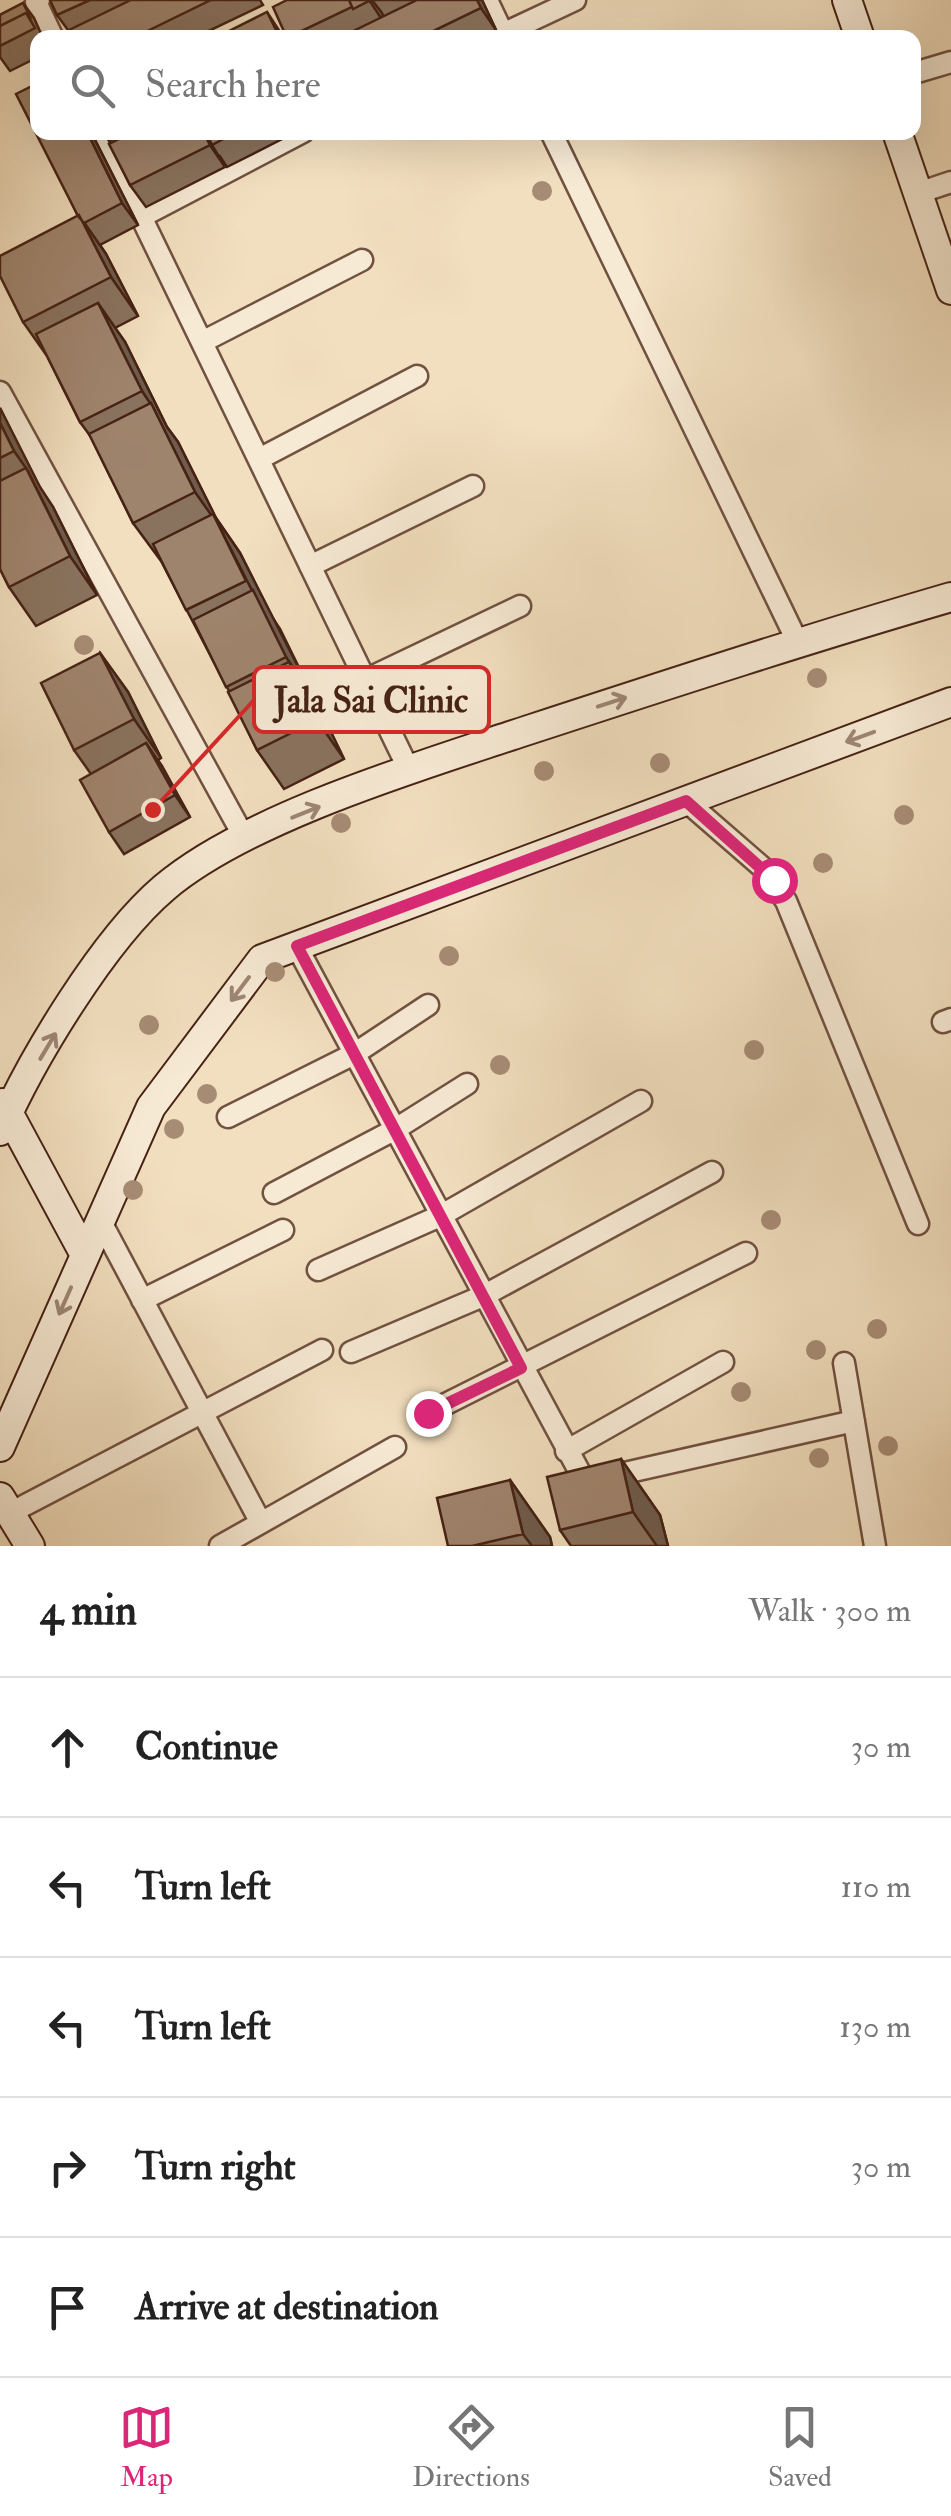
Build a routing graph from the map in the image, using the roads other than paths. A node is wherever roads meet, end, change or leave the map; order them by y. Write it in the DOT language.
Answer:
graph roads {
  1 [pos="487,0"];
  2 [pos="575,0"];
  3 [pos="847,0"];
  4 [pos="37,1"];
  5 [pos="50,30"];
  6 [pos="499,30"];
  7 [pos="513,30"];
  8 [pos="857,30"];
  9 [pos="951,62"];
  10 [pos="921,72"];
  11 [pos="104,140"];
  12 [pos="288,140"];
  13 [pos="555,140"];
  14 [pos="900,140"];
  15 [pos="951,182"];
  16 [pos="920,192"];
  17 [pos="142,217"];
  18 [pos="362,260"];
  19 [pos="951,288"];
  20 [pos="202,342"];
  21 [pos="416,376"];
  22 [pos="0,392"];
  23 [pos="258,459"];
  24 [pos="473,486"];
  25 [pos="310,566"];
  26 [pos="951,596"];
  27 [pos="520,606"];
  28 [pos="797,641"];
  29 [pos="365,680"];
  30 [pos="951,702"];
  31 [pos="409,770"];
  32 [pos="686,801"];
  33 [pos="244,837"];
  34 [pos="297,946"];
  35 [pos="428,1005"];
  36 [pos="354,1054"];
  37 [pos="467,1084"];
  38 [pos="640,1101"];
  39 [pos="2,1113"];
  40 [pos="228,1116"];
  41 [pos="394,1130"];
  42 [pos="712,1172"];
  43 [pos="274,1192"];
  44 [pos="440,1216"];
  45 [pos="100,1220"];
  46 [pos="918,1224"];
  47 [pos="283,1230"];
  48 [pos="746,1253"];
  49 [pos="85,1255"];
  50 [pos="318,1270"];
  51 [pos="483,1296"];
  52 [pos="142,1300"];
  53 [pos="322,1350"];
  54 [pos="351,1352"];
  55 [pos="723,1362"];
  56 [pos="844,1363"];
  57 [pos="521,1368"];
  58 [pos="428,1413"];
  59 [pos="201,1414"];
  60 [pos="854,1421"];
  61 [pos="0,1447"];
  62 [pos="395,1447"];
  63 [pos="566,1452"];
  64 [pos="5,1505"];
  65 [pos="261,1523"];
  66 [pos="30,1546"];
  67 [pos="220,1546"];
  68 [pos="876,1546"];
  1 -- 6 [label="street"];
  2 -- 7 [label="street"];
  3 -- 8 [label="street"];
  4 -- 5 [label="street"];
  9 -- 10 [label="street"];
  11 -- 17 [label="street"];
  12 -- 17 [label="street"];
  13 -- 28 [label="street"];
  14 -- 16 [label="street"];
  15 -- 16 [label="street"];
  16 -- 19 [label="street"];
  17 -- 20 [label="street"];
  18 -- 20 [label="street"];
  20 -- 23 [label="street"];
  21 -- 23 [label="street"];
  22 -- 33 [label="street"];
  23 -- 25 [label="street"];
  24 -- 25 [label="street"];
  25 -- 29 [label="street"];
  26 -- 28 [label="street"];
  27 -- 29 [label="street"];
  31 -- 28 [label="street, one-way"];
  29 -- 31 [label="street"];
  30 -- 32 [label="street, one-way"];
  33 -- 31 [label="street, one-way"];
  32 -- 34 [label="street"];
  32 -- 46 [label="street"];
  39 -- 33 [label="street, one-way"];
  34 -- 36 [label="street"];
  34 -- 45 [label="street, one-way"];
  35 -- 36 [label="street"];
  36 -- 40 [label="street"];
  36 -- 41 [label="street"];
  37 -- 41 [label="street"];
  38 -- 44 [label="street"];
  39 -- 49 [label="street"];
  41 -- 43 [label="street"];
  41 -- 44 [label="street"];
  42 -- 51 [label="street"];
  44 -- 50 [label="street"];
  44 -- 51 [label="street"];
  45 -- 49 [label="street"];
  45 -- 52 [label="street"];
  47 -- 52 [label="street"];
  48 -- 57 [label="street"];
  49 -- 61 [label="street, one-way"];
  51 -- 54 [label="street"];
  51 -- 57 [label="street"];
  52 -- 59 [label="street"];
  53 -- 59 [label="street"];
  55 -- 63 [label="street"];
  56 -- 60 [label="street"];
  57 -- 58 [label="street"];
  57 -- 63 [label="street"];
  59 -- 64 [label="street"];
  59 -- 65 [label="street"];
  60 -- 63 [label="street"];
  60 -- 68 [label="street"];
  62 -- 65 [label="street"];
  64 -- 66 [label="street"];
  65 -- 67 [label="street"];
}
